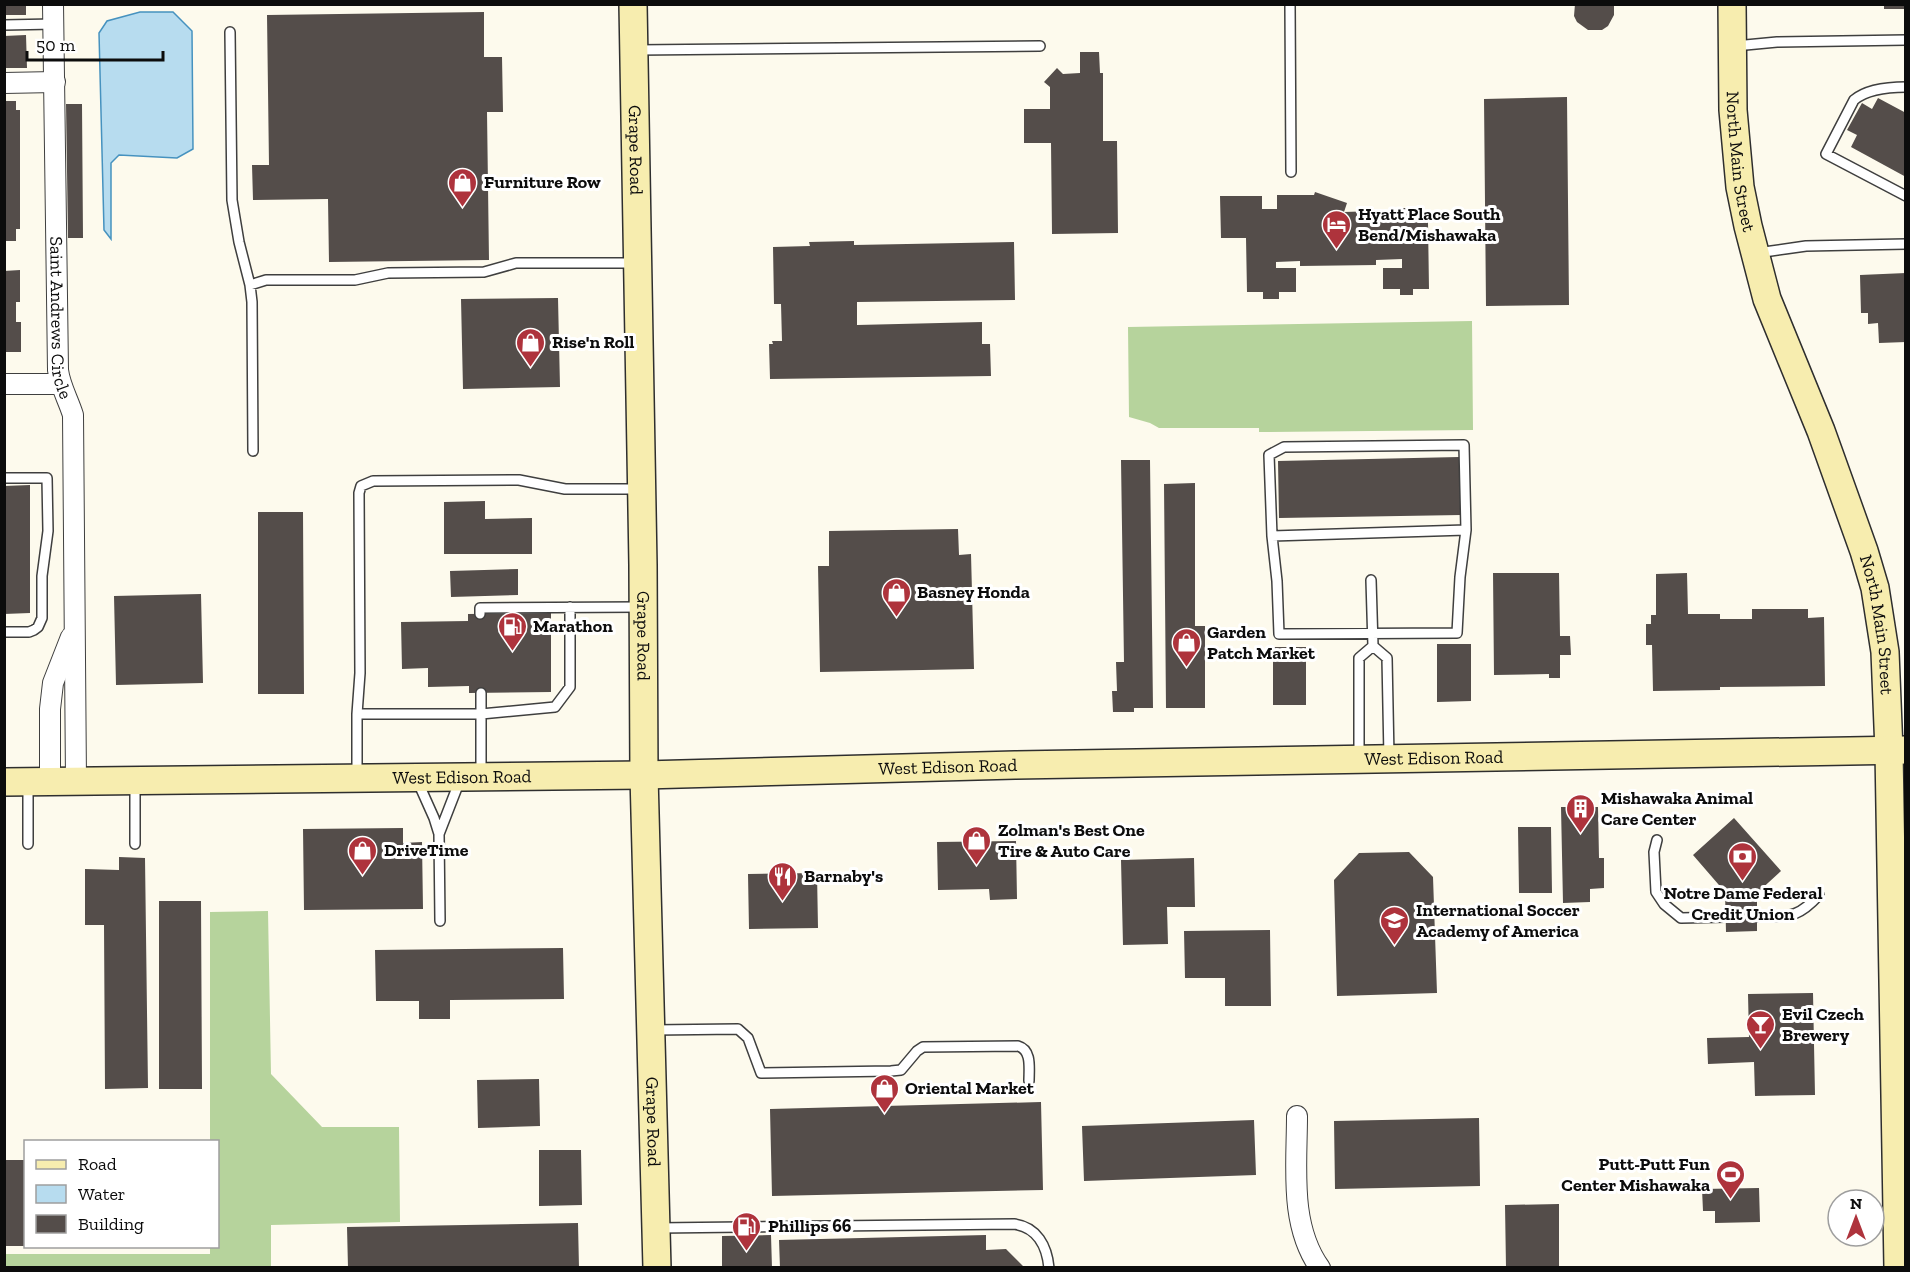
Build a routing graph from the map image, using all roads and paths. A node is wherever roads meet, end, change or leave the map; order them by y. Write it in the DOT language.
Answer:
graph roads {
  1 [pos="633,4"];
  2 [pos="1290,4"];
  3 [pos="1732,4"];
  4 [pos="54,14"];
  5 [pos="4,25"];
  6 [pos="230,32"];
  7 [pos="1905,40"];
  8 [pos="1040,46"];
  9 [pos="1732,46"];
  10 [pos="634,50"];
  11 [pos="55,82"];
  12 [pos="4,83"];
  13 [pos="1905,87"];
  14 [pos="1291,172"];
  15 [pos="1905,196"];
  16 [pos="1905,244"];
  17 [pos="1755,254"];
  18 [pos="638,263"];
  19 [pos="250,285"];
  20 [pos="4,384"];
  21 [pos="60,384"];
  22 [pos="253,451"];
  23 [pos="4,478"];
  24 [pos="642,489"];
  25 [pos="1466,530"];
  26 [pos="1272,536"];
  27 [pos="1371,579"];
  28 [pos="570,607"];
  29 [pos="643,607"];
  30 [pos="480,614"];
  31 [pos="4,632"];
  32 [pos="1373,634"];
  33 [pos="1372,646"];
  34 [pos="481,693"];
  35 [pos="357,714"];
  36 [pos="481,714"];
  37 [pos="1897,751"];
  38 [pos="1389,759"];
  39 [pos="1359,760"];
  40 [pos="644,775"];
  41 [pos="471,777"];
  42 [pos="357,778"];
  43 [pos="416,778"];
  44 [pos="135,781"];
  45 [pos="40,782"];
  46 [pos="439,834"];
  47 [pos="1657,840"];
  48 [pos="28,844"];
  49 [pos="135,844"];
  50 [pos="1819,895"];
  51 [pos="1726,917"];
  52 [pos="1757,917"];
  53 [pos="440,921"];
  54 [pos="1899,1001"];
  55 [pos="651,1030"];
  56 [pos="1900,1032"];
  57 [pos="1029,1081"];
  58 [pos="1297,1116"];
  59 [pos="656,1228"];
  60 [pos="657,1268"];
  61 [pos="1049,1268"];
  62 [pos="1320,1268"];
  63 [pos="1898,1268"];
  1 -- 10 [label="main road, Grape Road"];
  2 -- 14 [label="lane"];
  3 -- 9 [label="main road, North Main Street"];
  4 -- 5 [label="lane"];
  4 -- 11 [label="street, Saint Andrews Circle"];
  6 -- 19 [label="lane"];
  7 -- 9 [label="lane"];
  8 -- 10 [label="lane"];
  9 -- 17 [label="main road, North Main Street"];
  10 -- 18 [label="main road, Grape Road"];
  11 -- 12 [label="street"];
  11 -- 21 [label="street, Saint Andrews Circle"];
  13 -- 15 [label="lane"];
  16 -- 17 [label="lane"];
  17 -- 37 [label="main road, North Main Street"];
  18 -- 19 [label="lane"];
  18 -- 24 [label="main road, Grape Road"];
  19 -- 22 [label="lane"];
  20 -- 21 [label="street"];
  21 -- 45 [label="street, Saint Andrews Circle"];
  23 -- 31 [label="lane"];
  24 -- 29 [label="main road, Grape Road"];
  24 -- 35 [label="lane"];
  25 -- 26 [label="lane"];
  25 -- 26 [label="lane"];
  25 -- 32 [label="lane"];
  26 -- 32 [label="lane"];
  27 -- 32 [label="lane"];
  28 -- 29 [label="lane"];
  28 -- 30 [label="lane"];
  28 -- 36 [label="lane"];
  29 -- 40 [label="main road, Grape Road"];
  32 -- 33 [label="lane"];
  33 -- 38 [label="lane"];
  33 -- 39 [label="lane"];
  34 -- 36 [label="lane"];
  35 -- 36 [label="lane"];
  35 -- 42 [label="lane"];
  36 -- 41 [label="lane"];
  37 -- 38 [label="main road, West Edison Road"];
  37 -- 54 [label="main road, North Main Street"];
  38 -- 39 [label="main road, West Edison Road"];
  39 -- 40 [label="main road, West Edison Road"];
  40 -- 41 [label="main road, West Edison Road"];
  40 -- 55 [label="main road, Grape Road"];
  41 -- 43 [label="main road, West Edison Road"];
  41 -- 46 [label="lane"];
  42 -- 43 [label="main road, West Edison Road"];
  42 -- 44 [label="main road, West Edison Road"];
  43 -- 46 [label="lane"];
  44 -- 45 [label="main road, West Edison Road"];
  44 -- 49 [label="lane"];
  45 -- 48 [label="lane"];
  46 -- 53 [label="lane"];
  47 -- 51 [label="lane"];
  50 -- 52 [label="lane"];
  54 -- 56 [label="main road, North Main Street"];
  55 -- 57 [label="lane"];
  55 -- 59 [label="main road, Grape Road"];
  56 -- 63 [label="main road, North Main Street"];
  58 -- 62 [label="street"];
  59 -- 60 [label="main road, Grape Road"];
  59 -- 61 [label="lane"];
}
